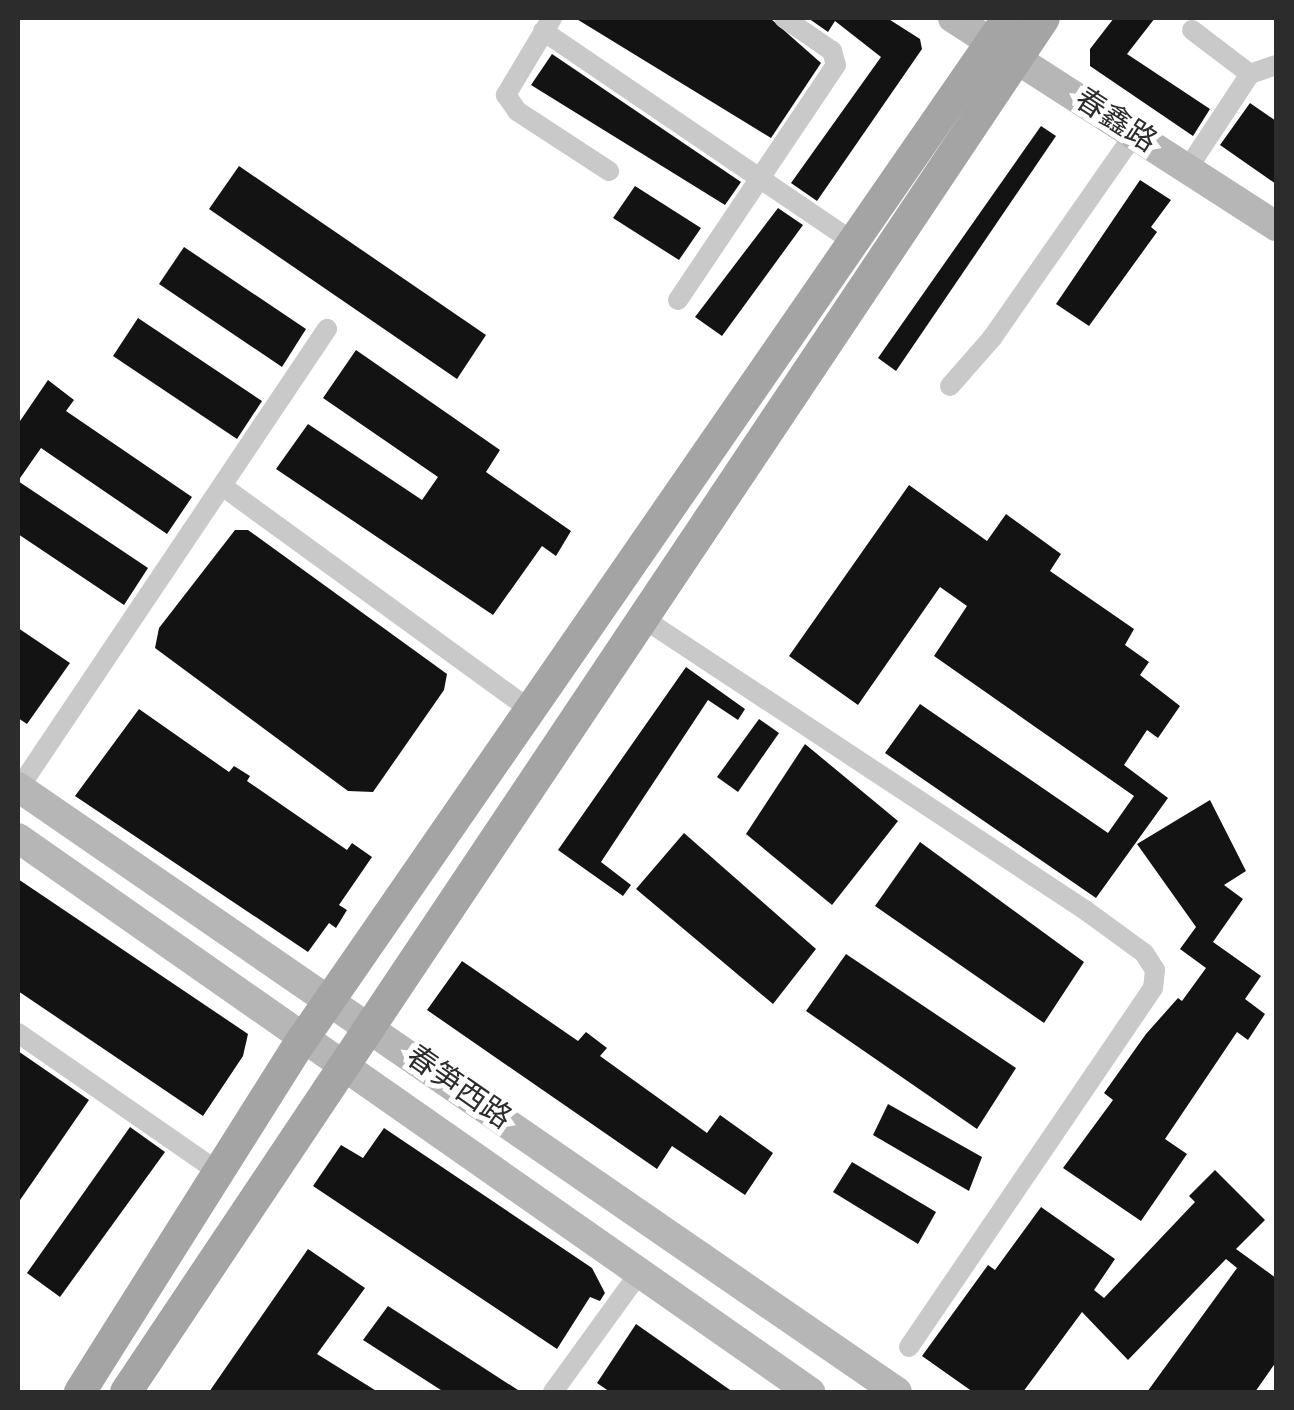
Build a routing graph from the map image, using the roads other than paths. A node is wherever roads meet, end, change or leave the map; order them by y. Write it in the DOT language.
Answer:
graph roads {
  1 [pos="784,18"];
  2 [pos="953,18"];
  3 [pos="1044,18"];
  4 [pos="547,24"];
  5 [pos="1192,30"];
  6 [pos="996,35"];
  7 [pos="1276,66"];
  8 [pos="1250,74"];
  9 [pos="1135,133"];
  10 [pos="1188,168"];
  11 [pos="609,171"];
  12 [pos="762,176"];
  13 [pos="1276,226"];
  14 [pos="853,242"];
  15 [pos="678,300"];
  16 [pos="327,329"];
  17 [pos="950,386"];
  18 [pos="225,488"];
  19 [pos="641,617"];
  20 [pos="530,710"];
  21 [pos="18,787"];
  22 [pos="18,838"];
  23 [pos="330,1000"];
  24 [pos="368,1024"];
  25 [pos="18,1033"];
  26 [pos="304,1038"];
  27 [pos="342,1065"];
  28 [pos="219,1172"];
  29 [pos="639,1273"];
  30 [pos="909,1347"];
  31 [pos="80,1392"];
  32 [pos="126,1392"];
  33 [pos="553,1392"];
  34 [pos="810,1392"];
  35 [pos="897,1392"];
  1 -- 12 [label="street"];
  2 -- 6 [label="main road, 春鑫路"];
  3 -- 6 [label="main road"];
  4 -- 11 [label="street"];
  4 -- 12 [label="street"];
  5 -- 8 [label="street"];
  6 -- 9 [label="main road, 春鑫路"];
  6 -- 14 [label="main road"];
  6 -- 19 [label="main road"];
  7 -- 8 [label="street"];
  8 -- 10 [label="street"];
  9 -- 10 [label="main road, 春鑫路"];
  9 -- 17 [label="street"];
  10 -- 13 [label="main road, 春鑫路"];
  12 -- 14 [label="street"];
  12 -- 15 [label="street"];
  14 -- 20 [label="main road"];
  16 -- 18 [label="street"];
  18 -- 20 [label="street"];
  18 -- 21 [label="street"];
  19 -- 24 [label="main road"];
  19 -- 30 [label="street"];
  20 -- 23 [label="main road"];
  21 -- 23 [label="main road, 春笋西路"];
  22 -- 26 [label="main road, 春笋西路"];
  23 -- 24 [label="main road, 春笋西路"];
  23 -- 26 [label="main road"];
  24 -- 27 [label="main road"];
  24 -- 35 [label="main road, 春笋西路"];
  25 -- 28 [label="street"];
  26 -- 27 [label="main road, 春笋西路"];
  26 -- 28 [label="main road"];
  27 -- 29 [label="main road, 春笋西路"];
  27 -- 32 [label="main road"];
  28 -- 31 [label="main road"];
  29 -- 33 [label="street"];
  29 -- 34 [label="main road, 春笋西路"];
}
